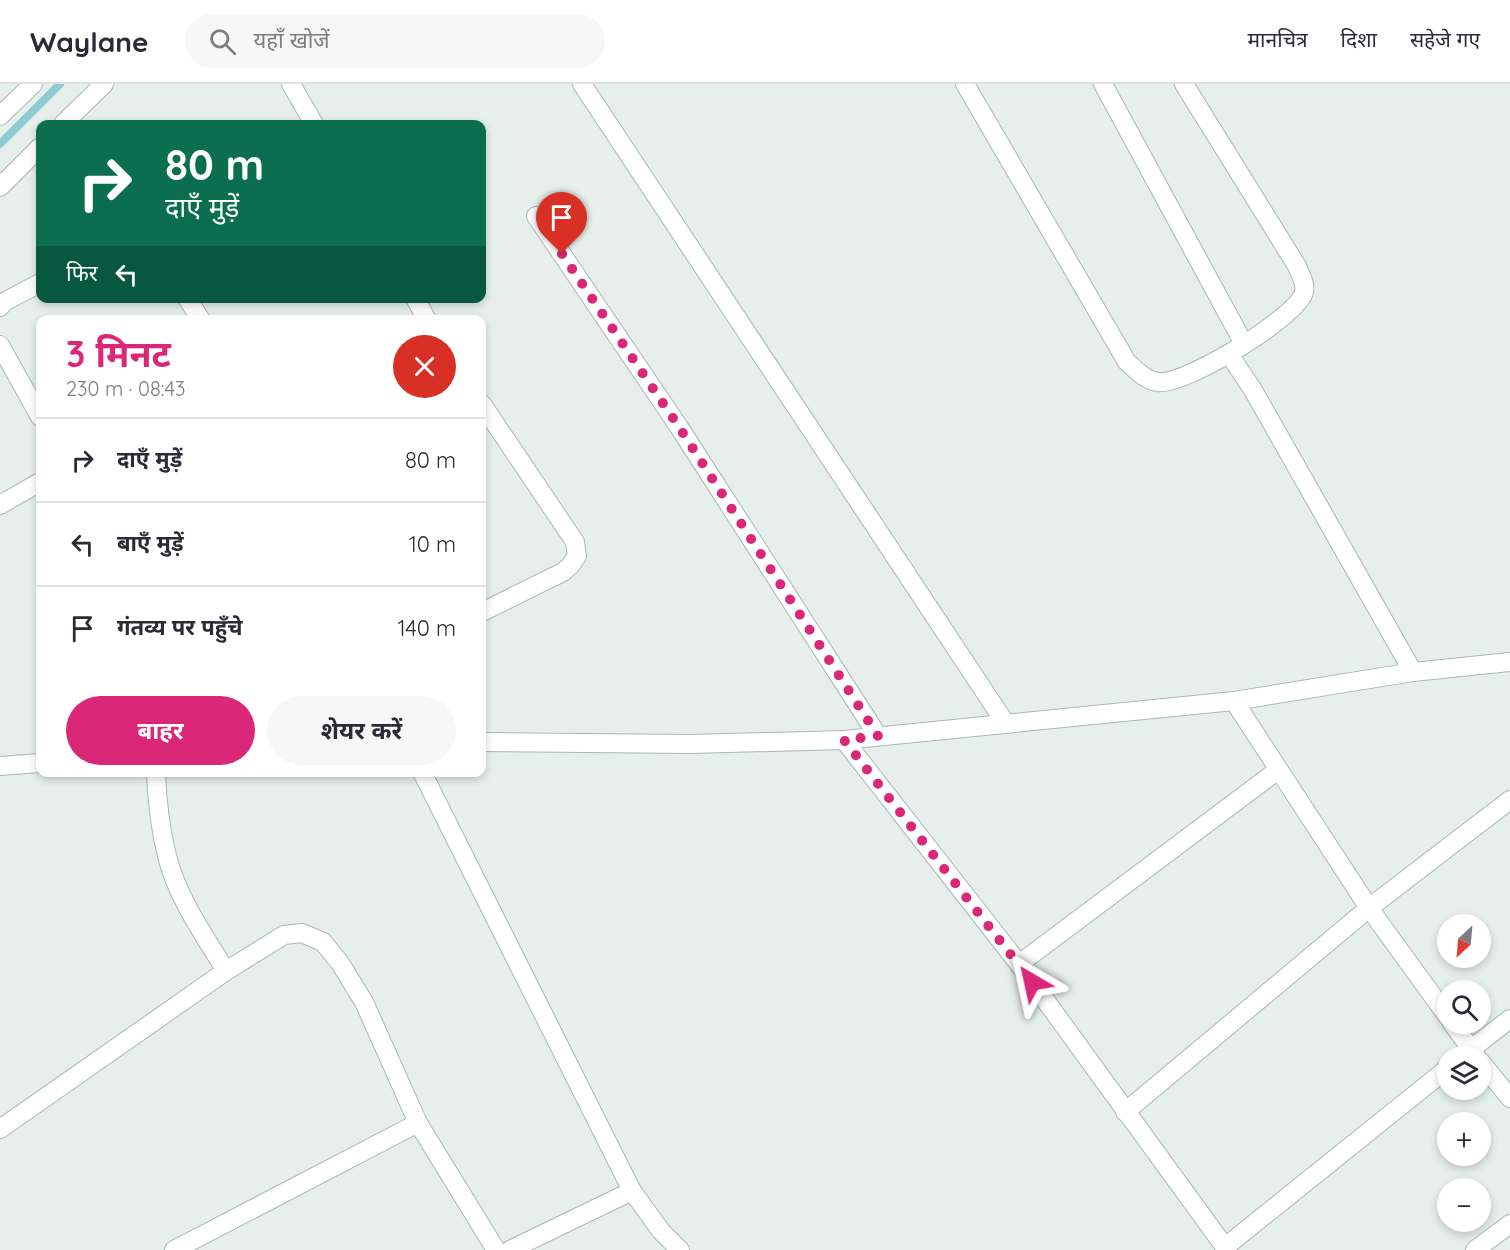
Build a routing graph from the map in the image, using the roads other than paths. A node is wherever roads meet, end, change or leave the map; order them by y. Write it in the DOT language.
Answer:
graph roads {
  1 [pos="33,84"];
  2 [pos="104,84"];
  3 [pos="291,84"];
  4 [pos="582,84"];
  5 [pos="965,84"];
  6 [pos="1102,84"];
  7 [pos="1184,84"];
  8 [pos="0,116"];
  9 [pos="81,118"];
  10 [pos="312,120"];
  11 [pos="36,151"];
  12 [pos="0,187"];
  13 [pos="536,216"];
  14 [pos="36,285"];
  15 [pos="0,307"];
  16 [pos="0,345"];
  17 [pos="1237,349"];
  18 [pos="36,410"];
  19 [pos="486,410"];
  20 [pos="36,484"];
  21 [pos="0,505"];
  22 [pos="486,610"];
  23 [pos="1510,662"];
  24 [pos="1413,672"];
  25 [pos="1234,701"];
  26 [pos="1006,724"];
  27 [pos="878,736"];
  28 [pos="844,740"];
  29 [pos="486,742"];
  30 [pos="36,763"];
  31 [pos="0,766"];
  32 [pos="1278,770"];
  33 [pos="156,777"];
  34 [pos="425,777"];
  35 [pos="1510,800"];
  36 [pos="1369,908"];
  37 [pos="1019,963"];
  38 [pos="226,971"];
  39 [pos="1437,1002"];
  40 [pos="1510,1018"];
  41 [pos="1482,1046"];
  42 [pos="1437,1077"];
  43 [pos="1491,1077"];
  44 [pos="1510,1098"];
  45 [pos="1125,1112"];
  46 [pos="418,1123"];
  47 [pos="0,1129"];
  48 [pos="632,1191"];
  49 [pos="1510,1224"];
  50 [pos="1226,1249"];
  51 [pos="174,1250"];
  52 [pos="496,1250"];
  53 [pos="510,1250"];
  54 [pos="680,1250"];
  55 [pos="1475,1250"];
  1 -- 8 [label="street"];
  2 -- 9 [label="street"];
  3 -- 10 [label="street"];
  4 -- 26 [label="street"];
  5 -- 17 [label="street"];
  6 -- 17 [label="street"];
  7 -- 17 [label="street"];
  11 -- 12 [label="street"];
  13 -- 27 [label="street"];
  14 -- 15 [label="street"];
  16 -- 18 [label="street"];
  17 -- 24 [label="street"];
  19 -- 22 [label="street"];
  20 -- 21 [label="street"];
  23 -- 24 [label="street"];
  24 -- 25 [label="street"];
  25 -- 26 [label="street"];
  25 -- 32 [label="street"];
  26 -- 27 [label="street"];
  27 -- 28 [label="street"];
  28 -- 29 [label="street"];
  28 -- 37 [label="street"];
  30 -- 31 [label="street"];
  32 -- 36 [label="street"];
  32 -- 37 [label="street"];
  33 -- 38 [label="street"];
  34 -- 48 [label="street"];
  35 -- 36 [label="street"];
  36 -- 39 [label="street"];
  36 -- 45 [label="street"];
  37 -- 45 [label="street"];
  38 -- 46 [label="street"];
  38 -- 47 [label="street"];
  40 -- 41 [label="street"];
  42 -- 50 [label="street"];
  43 -- 44 [label="street"];
  45 -- 50 [label="street"];
  46 -- 51 [label="street"];
  46 -- 52 [label="street"];
  48 -- 53 [label="street"];
  48 -- 54 [label="street"];
  49 -- 55 [label="street"];
}
